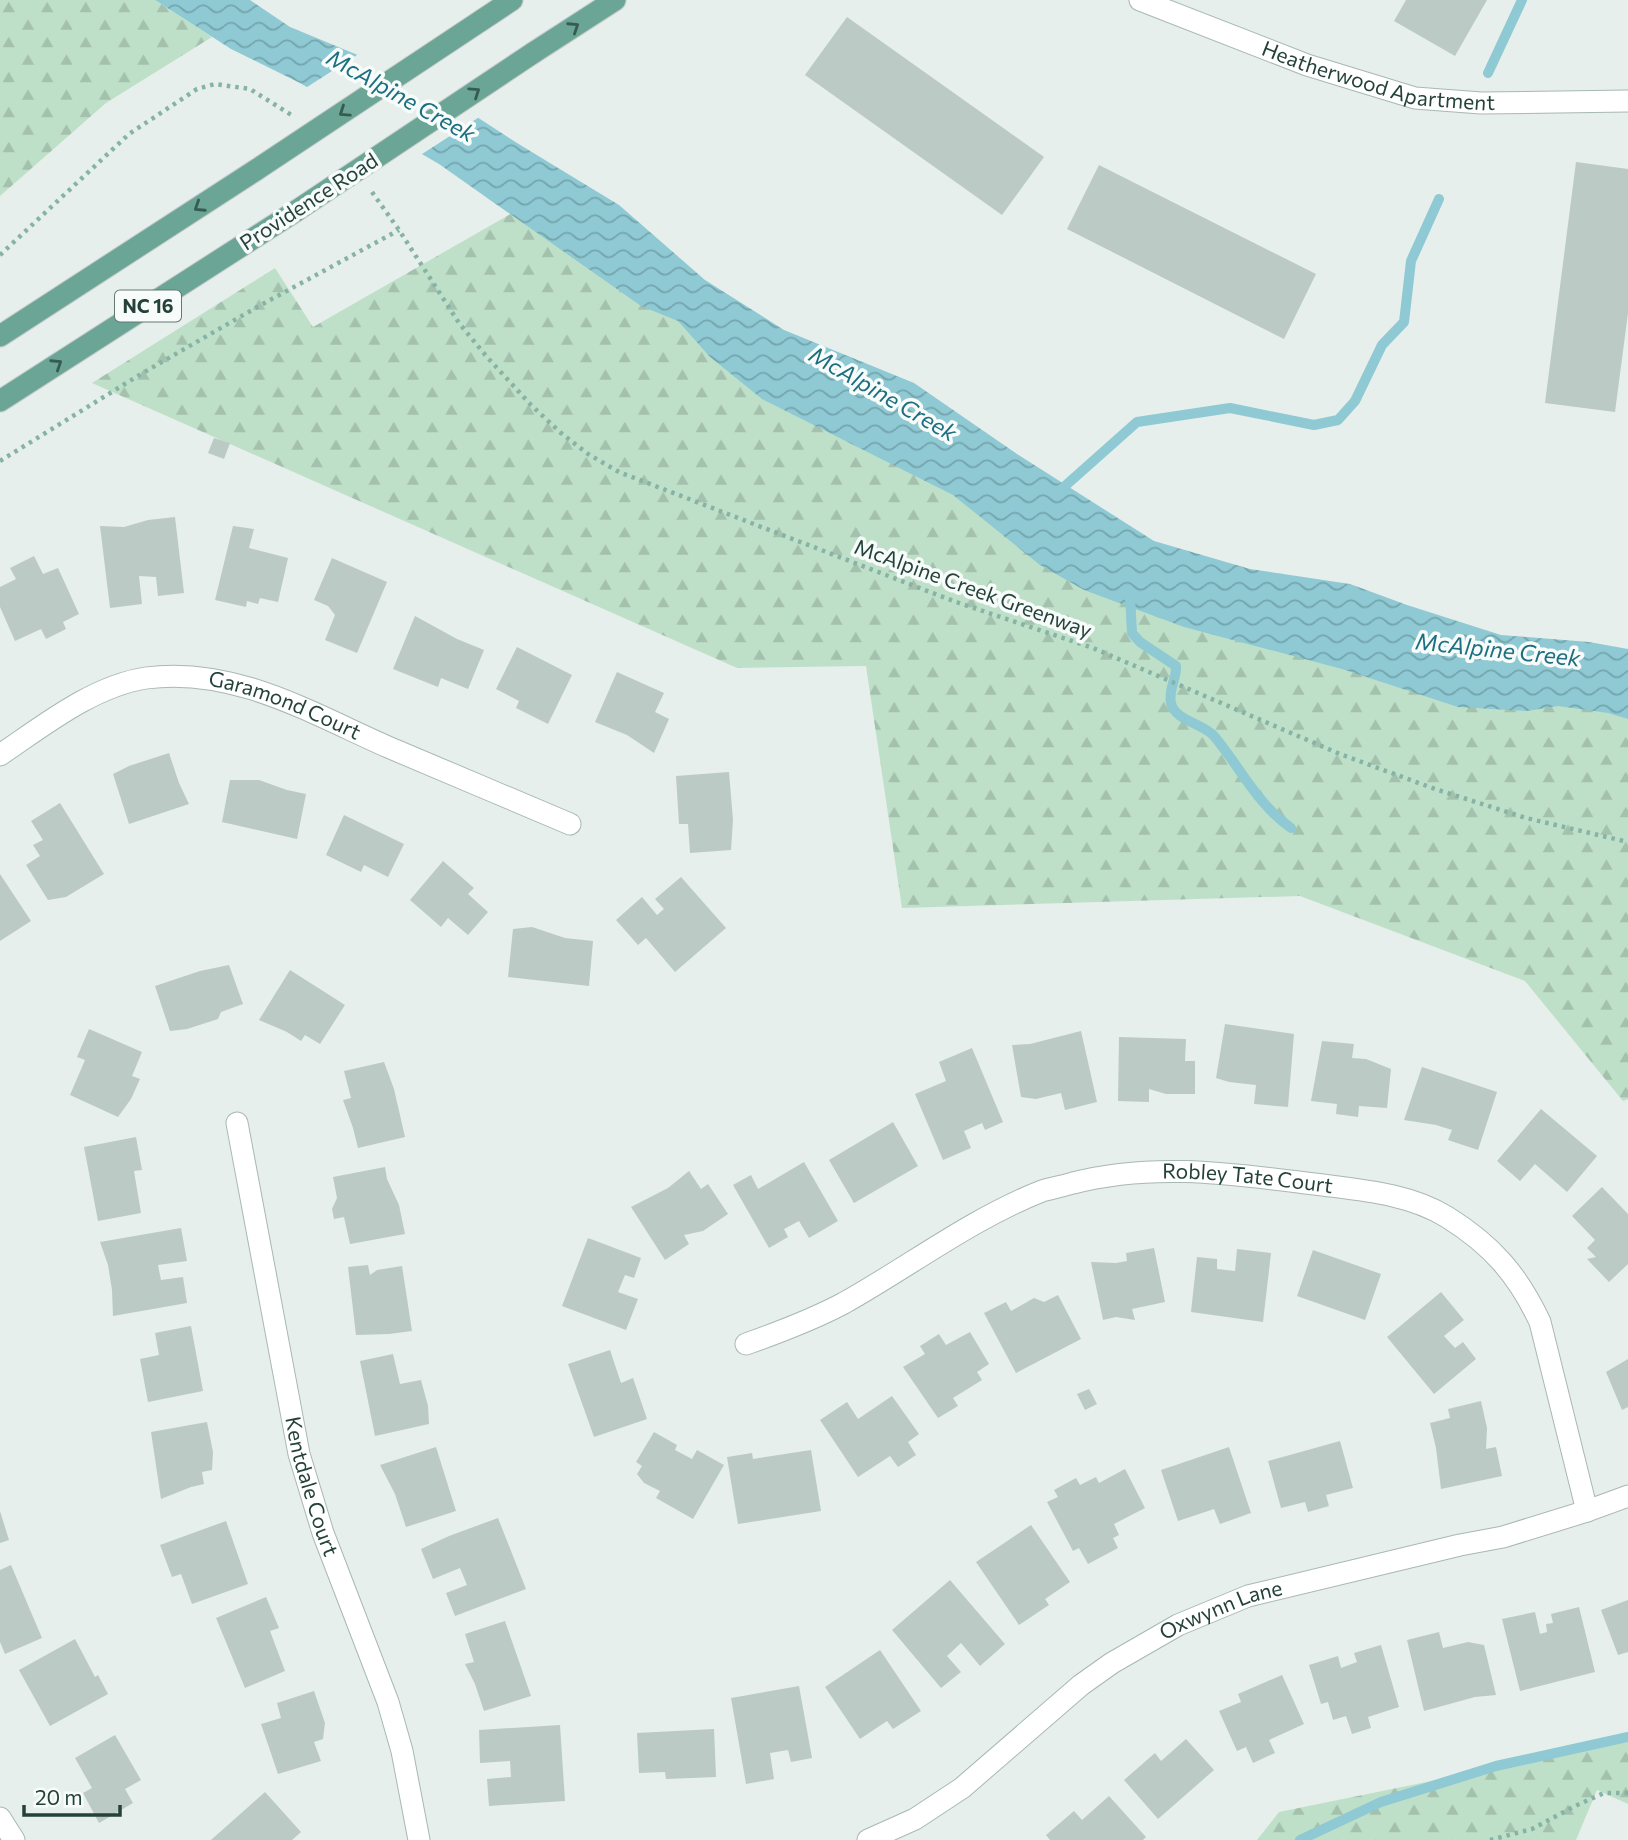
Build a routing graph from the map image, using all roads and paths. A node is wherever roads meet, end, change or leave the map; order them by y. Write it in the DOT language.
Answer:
graph roads {
  1 [pos="512,0"];
  2 [pos="615,0"];
  3 [pos="1140,0"];
  4 [pos="1628,101"];
  5 [pos="302,123"];
  6 [pos="366,186"];
  7 [pos="399,230"];
  8 [pos="0,255"];
  9 [pos="0,336"];
  10 [pos="0,401"];
  11 [pos="0,461"];
  12 [pos="0,755"];
  13 [pos="570,824"];
  14 [pos="1628,842"];
  15 [pos="237,1123"];
  16 [pos="746,1344"];
  17 [pos="1628,1496"];
  18 [pos="1587,1511"];
  19 [pos="1628,1793"];
  20 [pos="0,1818"];
  21 [pos="13,1840"];
  22 [pos="419,1840"];
  23 [pos="868,1840"];
  24 [pos="1490,1840"];
  1 -- 9 [label="main road, NC 16, one-way, bridge"];
  10 -- 2 [label="main road, Providence Road / NC 16, one-way, bridge"];
  3 -- 4 [label="street, Heatherwood Apartment"];
  5 -- 8 [label="path"];
  6 -- 7 [label="path, McAlpine Creek Greenway"];
  7 -- 11 [label="path"];
  7 -- 14 [label="path, McAlpine Creek Greenway"];
  12 -- 13 [label="street, Garamond Court"];
  15 -- 22 [label="street, Kentdale Court"];
  16 -- 18 [label="street, Robley Tate Court"];
  17 -- 18 [label="street, Oxwynn Lane"];
  18 -- 23 [label="street, Oxwynn Lane"];
  19 -- 24 [label="path"];
  20 -- 21 [label="street"];
}
